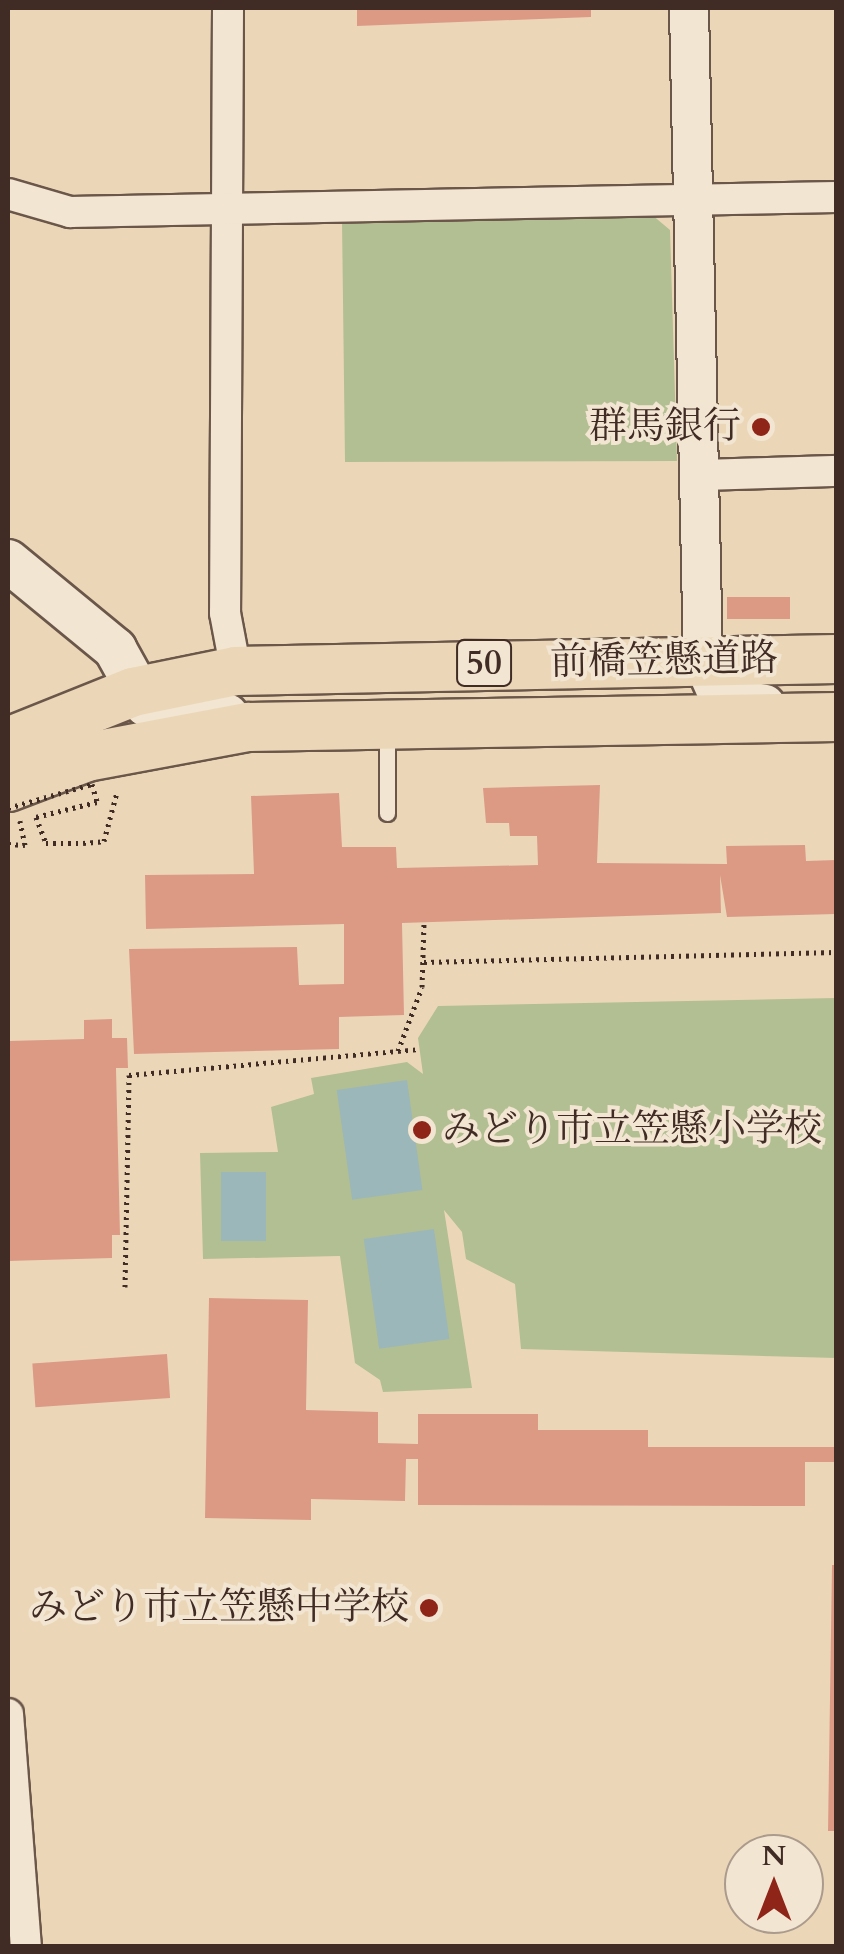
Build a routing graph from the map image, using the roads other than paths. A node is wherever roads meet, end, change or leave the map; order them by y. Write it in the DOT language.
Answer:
graph roads {
  1 [pos="228,8"];
  2 [pos="689,8"];
  3 [pos="8,194"];
  4 [pos="836,197"];
  5 [pos="697,199"];
  6 [pos="232,209"];
  7 [pos="835,471"];
  8 [pos="701,475"];
  9 [pos="8,561"];
  10 [pos="836,659"];
  11 [pos="703,662"];
  12 [pos="236,671"];
  13 [pos="133,692"];
  14 [pos="836,703"];
  15 [pos="836,717"];
  16 [pos="387,720"];
  17 [pos="596,720"];
  18 [pos="8,742"];
  19 [pos="103,771"];
  20 [pos="13,802"];
  21 [pos="387,812"];
  22 [pos="8,1714"];
  23 [pos="26,1946"];
  1 -- 6 [label="street"];
  2 -- 5 [label="street"];
  3 -- 6 [label="street"];
  4 -- 5 [label="street"];
  5 -- 6 [label="street"];
  5 -- 8 [label="street"];
  6 -- 12 [label="street"];
  7 -- 8 [label="street"];
  8 -- 11 [label="street"];
  9 -- 13 [label="main road"];
  10 -- 11 [label="highway, 前橋笠懸道路 / 50"];
  11 -- 12 [label="highway, 前橋笠懸道路 / 50"];
  11 -- 14 [label="street"];
  12 -- 13 [label="highway, 前橋笠懸道路 / 50"];
  13 -- 17 [label="main road"];
  13 -- 18 [label="highway, 50"];
  13 -- 19 [label="main road"];
  15 -- 17 [label="highway, 前橋笠懸道路 / 50"];
  16 -- 17 [label="highway, 前橋笠懸道路 / 50"];
  16 -- 19 [label="highway, 前橋笠懸道路 / 50"];
  16 -- 21 [label="lane"];
  19 -- 20 [label="highway, 50"];
  22 -- 23 [label="street"];
}
